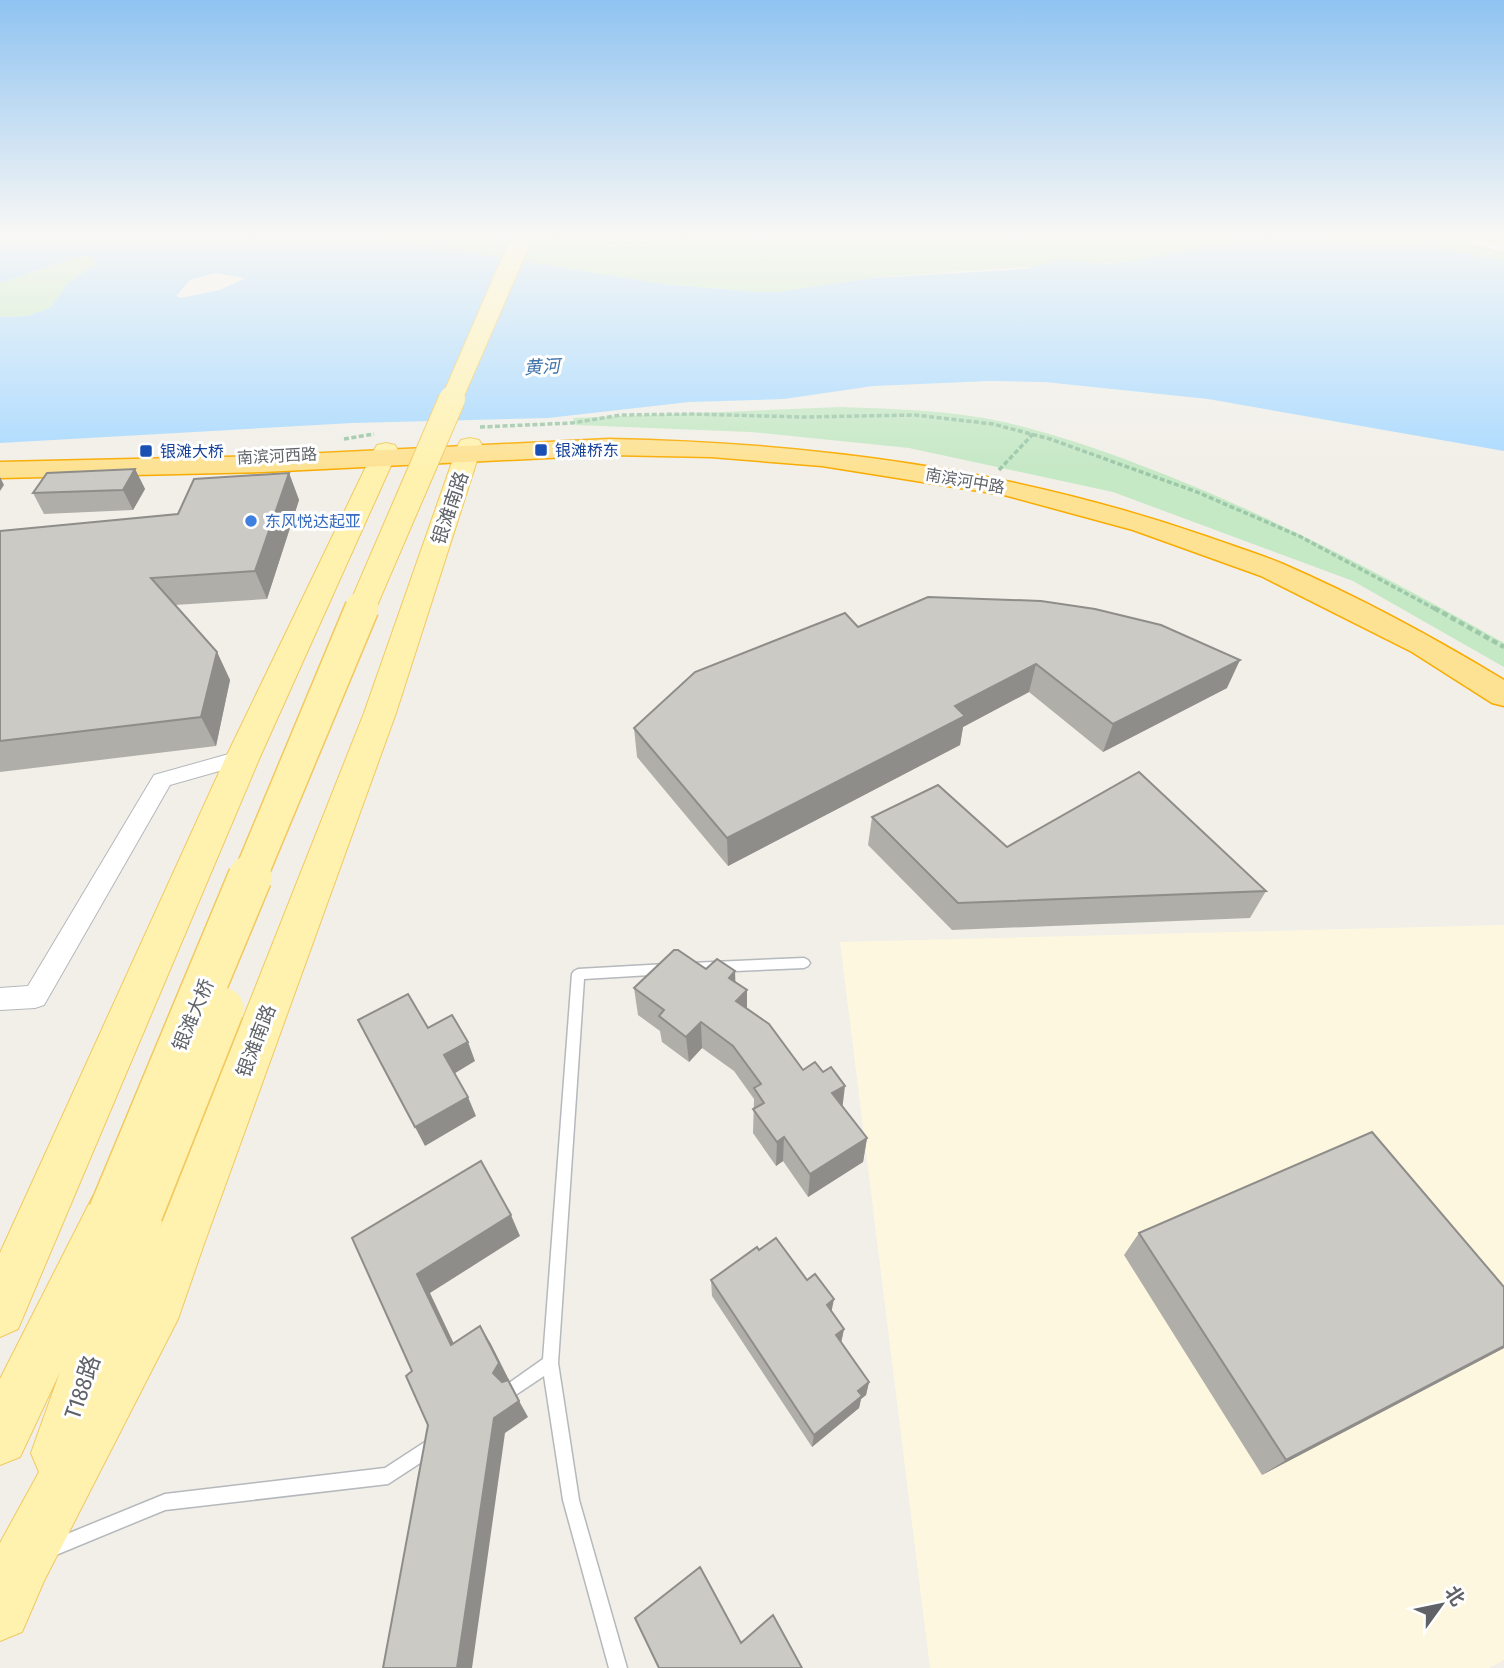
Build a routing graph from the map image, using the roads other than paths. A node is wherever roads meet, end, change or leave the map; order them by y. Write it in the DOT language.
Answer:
graph roads {
  1 [pos="493,315"];
  2 [pos="469,449"];
  3 [pos="385,454"];
  4 [pos="0,463"];
  5 [pos="0,470"];
  6 [pos="1504,681"];
  7 [pos="1504,695"];
  8 [pos="243,757"];
  9 [pos="804,963"];
  10 [pos="0,999"];
  11 [pos="126,1213"];
  12 [pos="0,1311"];
  13 [pos="550,1363"];
  14 [pos="514,1388"];
  15 [pos="0,1437"];
  16 [pos="428,1448"];
  17 [pos="11,1585"];
  18 [pos="618,1668"];
  1 -- 11 [label="main road, 银滩大桥, bridge"];
  2 -- 3 [label="highway, 南滨河中路"];
  2 -- 6 [label="highway, 南滨河中路"];
  2 -- 7 [label="highway, 南滨河中路"];
  2 -- 17 [label="main road, 银滩南路"];
  3 -- 4 [label="highway, 南滨河西路"];
  3 -- 5 [label="highway, 南滨河西路"];
  3 -- 8 [label="main road"];
  8 -- 10 [label="street"];
  8 -- 12 [label="main road"];
  9 -- 13 [label="lane"];
  11 -- 15 [label="main road"];
  11 -- 17 [label="main road, T188路"];
  13 -- 14 [label="lane"];
  13 -- 18 [label="lane"];
  16 -- 17 [label="lane"];
}
